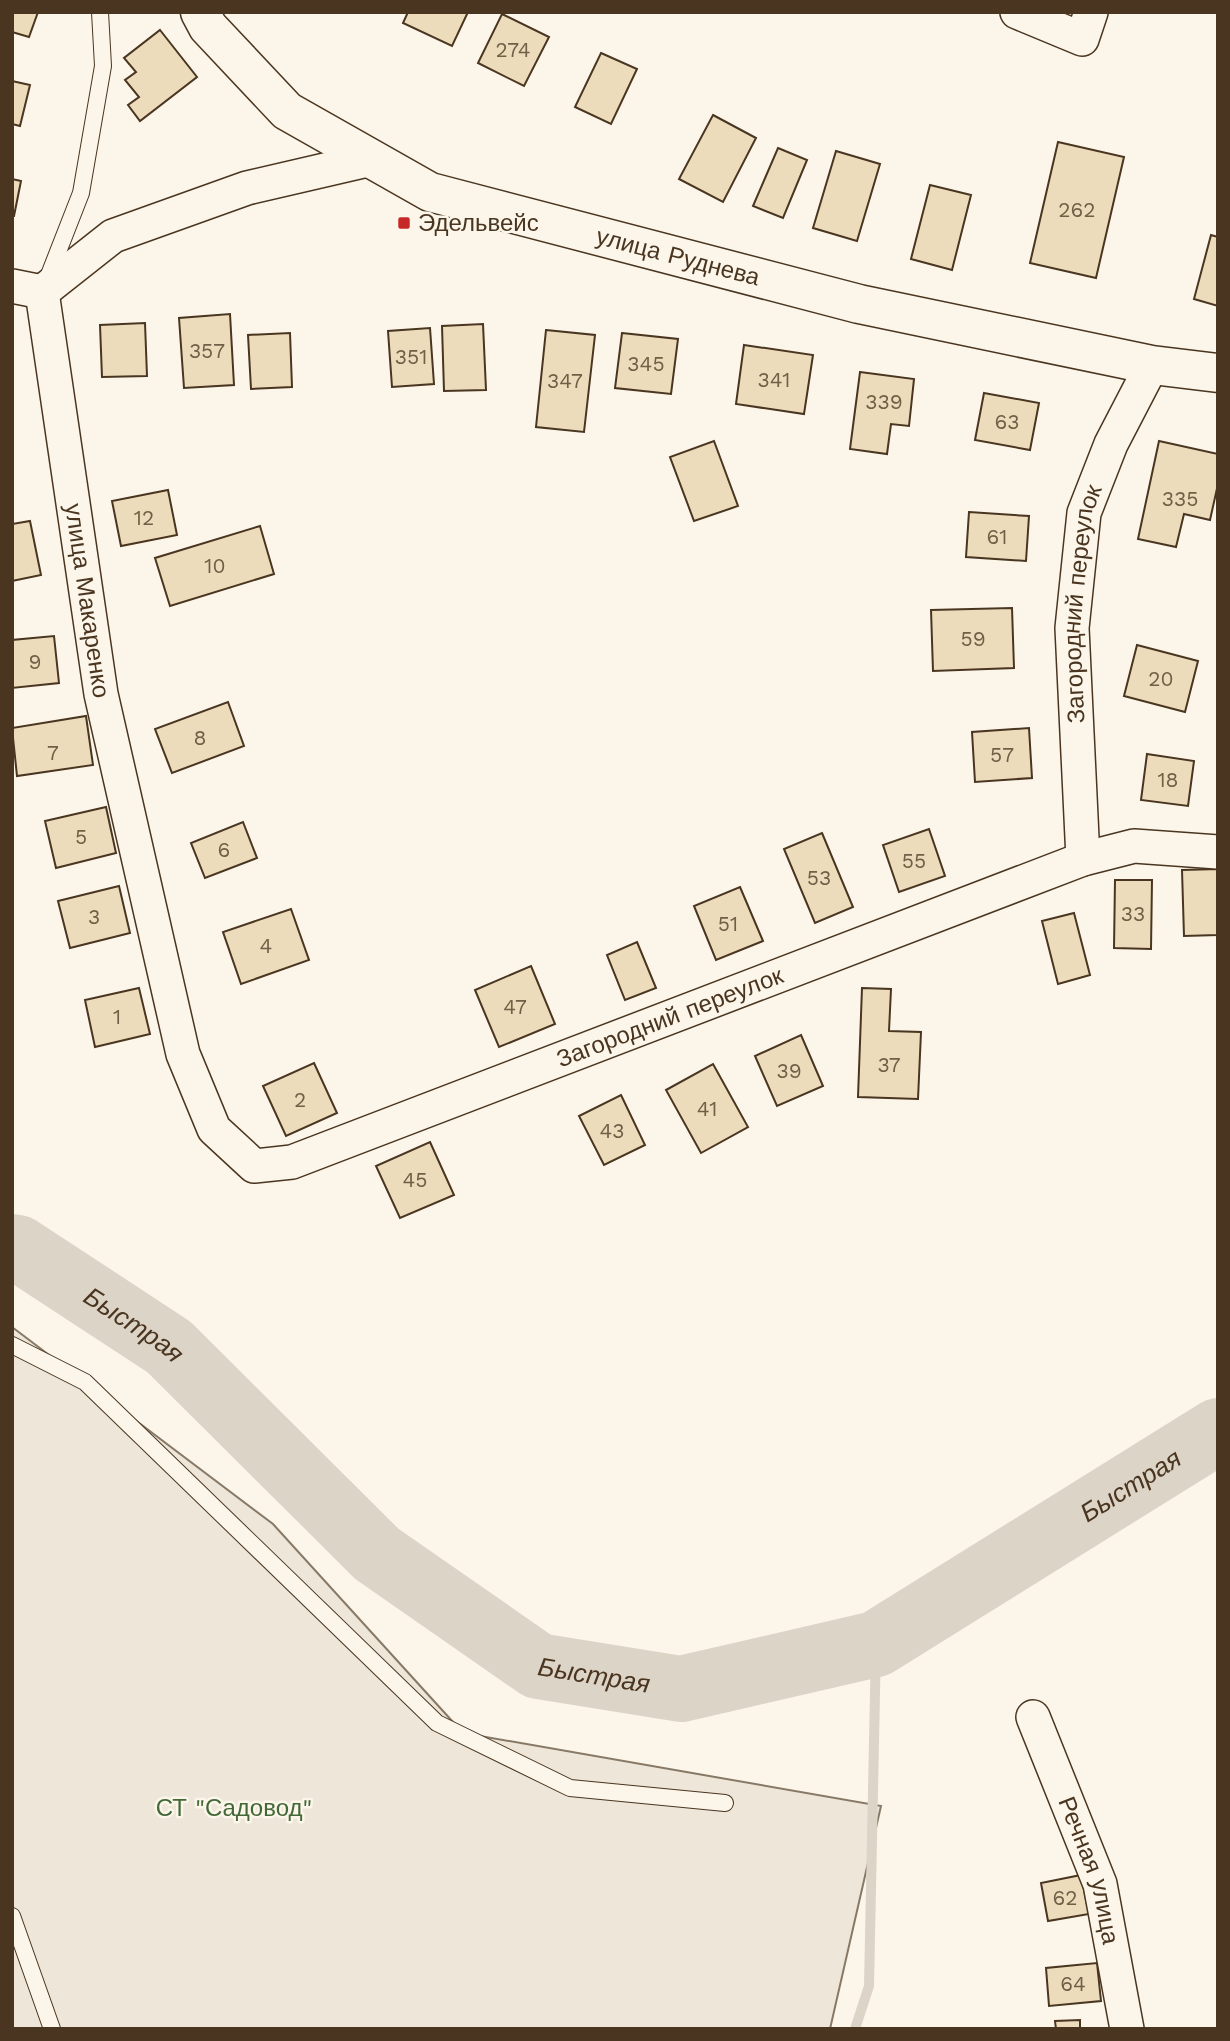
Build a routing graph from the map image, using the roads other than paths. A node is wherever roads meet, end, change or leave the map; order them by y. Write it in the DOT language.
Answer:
graph roads {
  1 [pos="100,12"];
  2 [pos="200,12"];
  3 [pos="1017,12"];
  4 [pos="1091,12"];
  5 [pos="372,159"];
  6 [pos="27,289"];
  7 [pos="1152,365"];
  8 [pos="1218,373"];
  9 [pos="1218,852"];
  10 [pos="1083,859"];
  11 [pos="254,1166"];
  12 [pos="12,1345"];
  13 [pos="1033,1717"];
  14 [pos="725,1803"];
  15 [pos="12,1916"];
  16 [pos="52,2029"];
  17 [pos="1127,2029"];
  1 -- 6 [label="lane, улица Макаренко"];
  2 -- 5 [label="street, улица Руднева"];
  3 -- 4 [label="street"];
  5 -- 6 [label="street"];
  5 -- 7 [label="street, улица Руднева"];
  6 -- 11 [label="street, улица Макаренко"];
  7 -- 8 [label="street, улица Руднева"];
  7 -- 10 [label="street, Загородний переулок"];
  9 -- 10 [label="street, Загородний переулок"];
  10 -- 11 [label="street, Загородний переулок"];
  12 -- 14 [label="lane"];
  13 -- 17 [label="street, Речная улица"];
  15 -- 16 [label="lane"];
}
